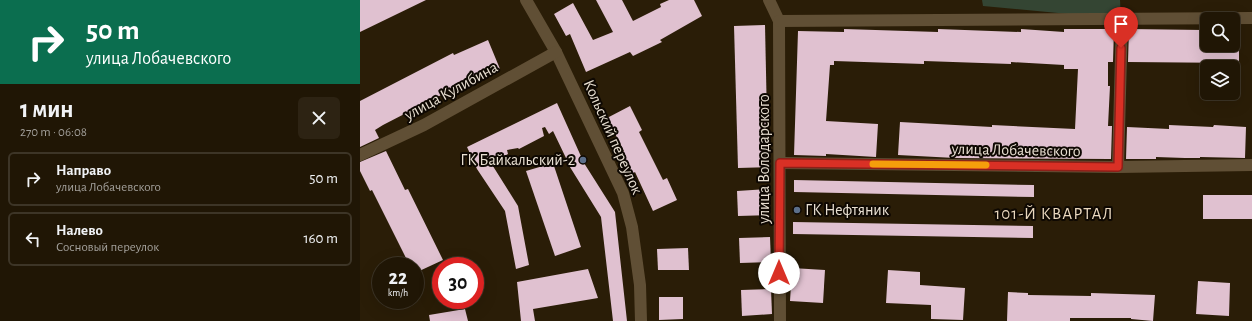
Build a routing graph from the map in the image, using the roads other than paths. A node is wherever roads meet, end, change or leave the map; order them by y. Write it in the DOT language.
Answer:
graph roads {
  1 [pos="526,0"];
  2 [pos="769,0"];
  3 [pos="1252,18"];
  4 [pos="1122,19"];
  5 [pos="779,21"];
  6 [pos="556,52"];
  7 [pos="360,155"];
  8 [pos="780,163"];
  9 [pos="1252,165"];
  10 [pos="1118,167"];
  11 [pos="641,321"];
  12 [pos="780,321"];
  1 -- 6 [label="street, Кольский переулок"];
  2 -- 5 [label="street, улица Володарского"];
  3 -- 4 [label="street"];
  4 -- 5 [label="street"];
  4 -- 10 [label="street"];
  5 -- 8 [label="street, улица Володарского"];
  6 -- 7 [label="street, улица Кулибина"];
  6 -- 11 [label="street, Кольский переулок"];
  8 -- 10 [label="street, улица Лобачевского"];
  8 -- 12 [label="street, улица Володарского"];
  9 -- 10 [label="street, улица Лобачевского"];
}
